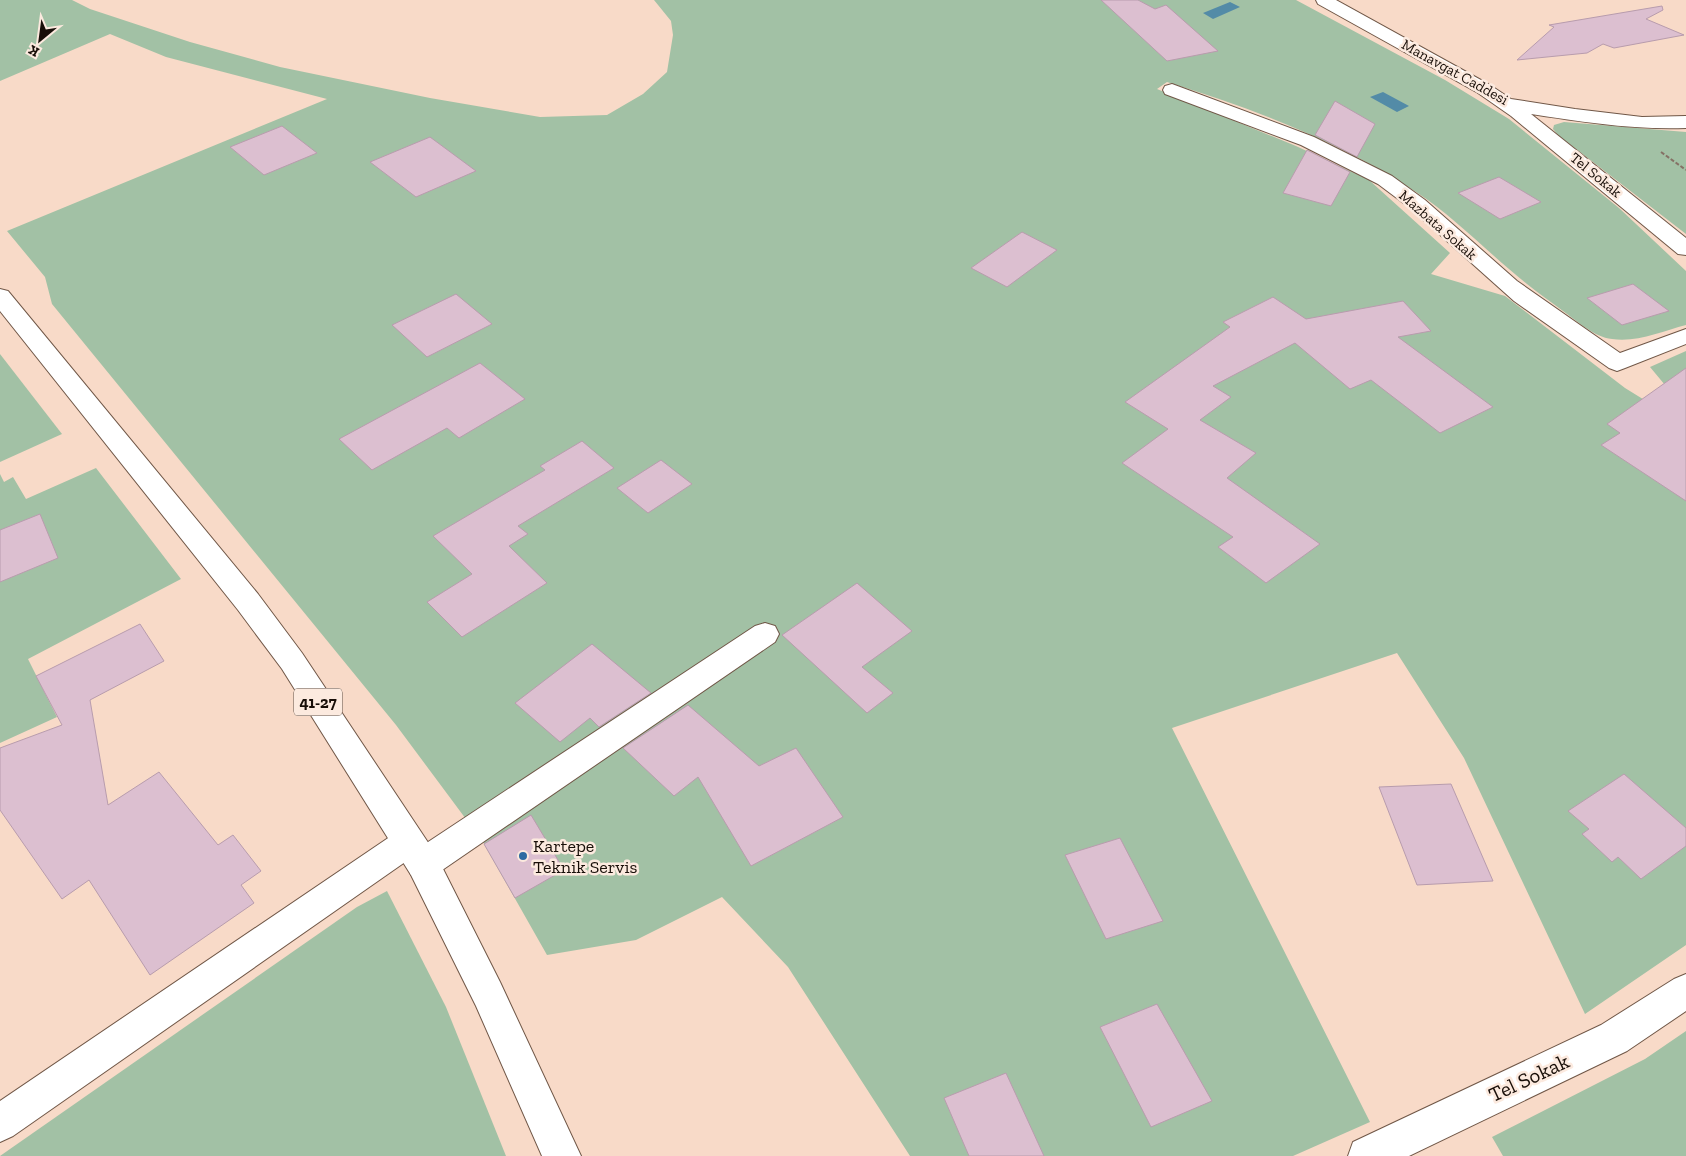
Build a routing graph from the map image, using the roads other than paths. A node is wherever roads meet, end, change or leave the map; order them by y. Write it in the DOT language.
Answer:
graph roads {
  1 [pos="1324,0"];
  2 [pos="1172,90"];
  3 [pos="1506,103"];
  4 [pos="1686,122"];
  5 [pos="1686,249"];
  6 [pos="0,296"];
  7 [pos="1686,336"];
  8 [pos="765,634"];
  9 [pos="416,853"];
  10 [pos="1686,991"];
  11 [pos="0,1123"];
  12 [pos="562,1156"];
  13 [pos="1367,1156"];
  1 -- 3 [label="street, Manavgat Caddesi"];
  2 -- 7 [label="street, Mazbata Sokak"];
  3 -- 4 [label="street, Manavgat Caddesi"];
  3 -- 5 [label="street, Tel Sokak"];
  6 -- 9 [label="street, 41-27"];
  8 -- 9 [label="street"];
  9 -- 11 [label="street"];
  9 -- 12 [label="street, 41-27"];
  10 -- 13 [label="street, Tel Sokak"];
}
